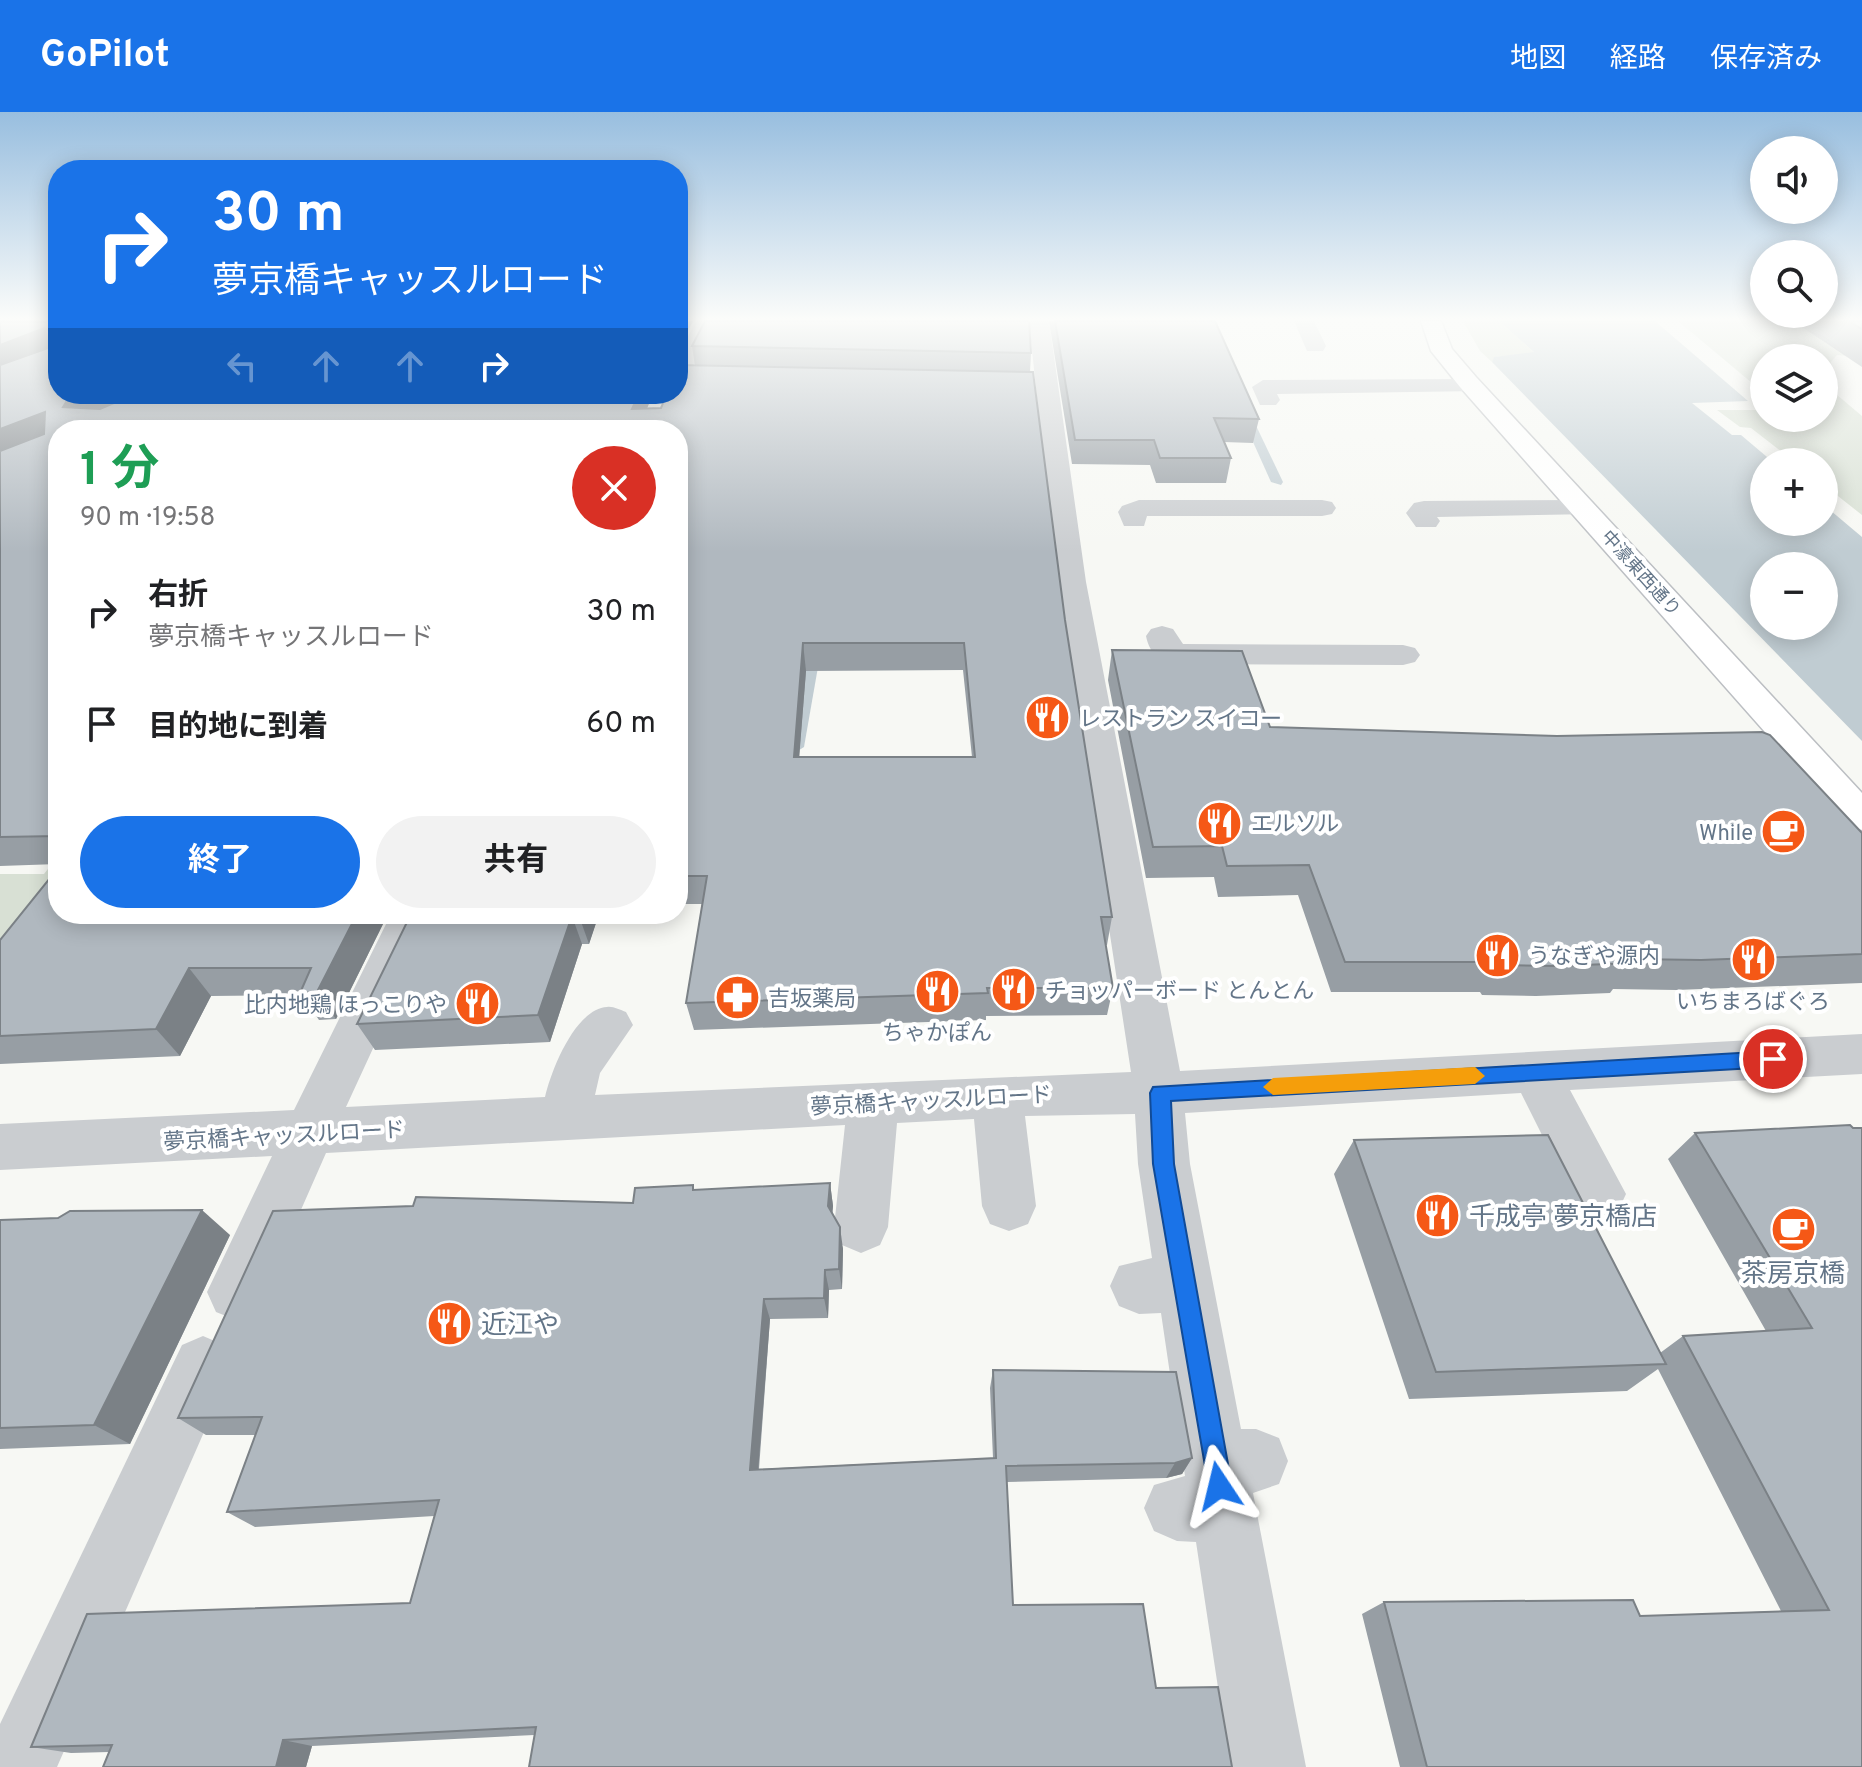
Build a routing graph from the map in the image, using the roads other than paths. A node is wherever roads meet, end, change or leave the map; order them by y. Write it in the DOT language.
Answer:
graph roads {
  1 [pos="1040,398"];
  2 [pos="1482,398"];
  3 [pos="1322,508"];
  4 [pos="1582,508"];
  5 [pos="1134,520"];
  6 [pos="1426,521"];
  7 [pos="1162,636"];
  8 [pos="1403,655"];
  9 [pos="1862,817"];
  10 [pos="408,924"];
  11 [pos="609,1025"];
  12 [pos="1862,1054"];
  13 [pos="1535,1072"];
  14 [pos="1161,1093"];
  15 [pos="997,1096"];
  16 [pos="873,1103"];
  17 [pos="564,1120"];
  18 [pos="310,1134"];
  19 [pos="0,1147"];
  20 [pos="1599,1194"];
  21 [pos="1009,1206"];
  22 [pos="861,1227"];
  23 [pos="19,1767"];
  24 [pos="1268,1767"];
  1 -- 14 [label="street"];
  2 -- 4 [label="main road, 中濠東西通り"];
  3 -- 5 [label="street"];
  4 -- 6 [label="street"];
  4 -- 9 [label="main road, 中濠東西通り"];
  7 -- 8 [label="street"];
  10 -- 18 [label="street"];
  11 -- 17 [label="street"];
  12 -- 13 [label="street, 夢京橋キャッスルロード"];
  13 -- 14 [label="street, 夢京橋キャッスルロード"];
  13 -- 20 [label="street"];
  14 -- 15 [label="street, 夢京橋キャッスルロード"];
  14 -- 24 [label="street"];
  15 -- 16 [label="street, 夢京橋キャッスルロード"];
  15 -- 21 [label="street"];
  16 -- 17 [label="street, 夢京橋キャッスルロード"];
  16 -- 22 [label="street"];
  17 -- 18 [label="street, 夢京橋キャッスルロード"];
  18 -- 19 [label="street, 夢京橋キャッスルロード"];
  18 -- 23 [label="street"];
}
